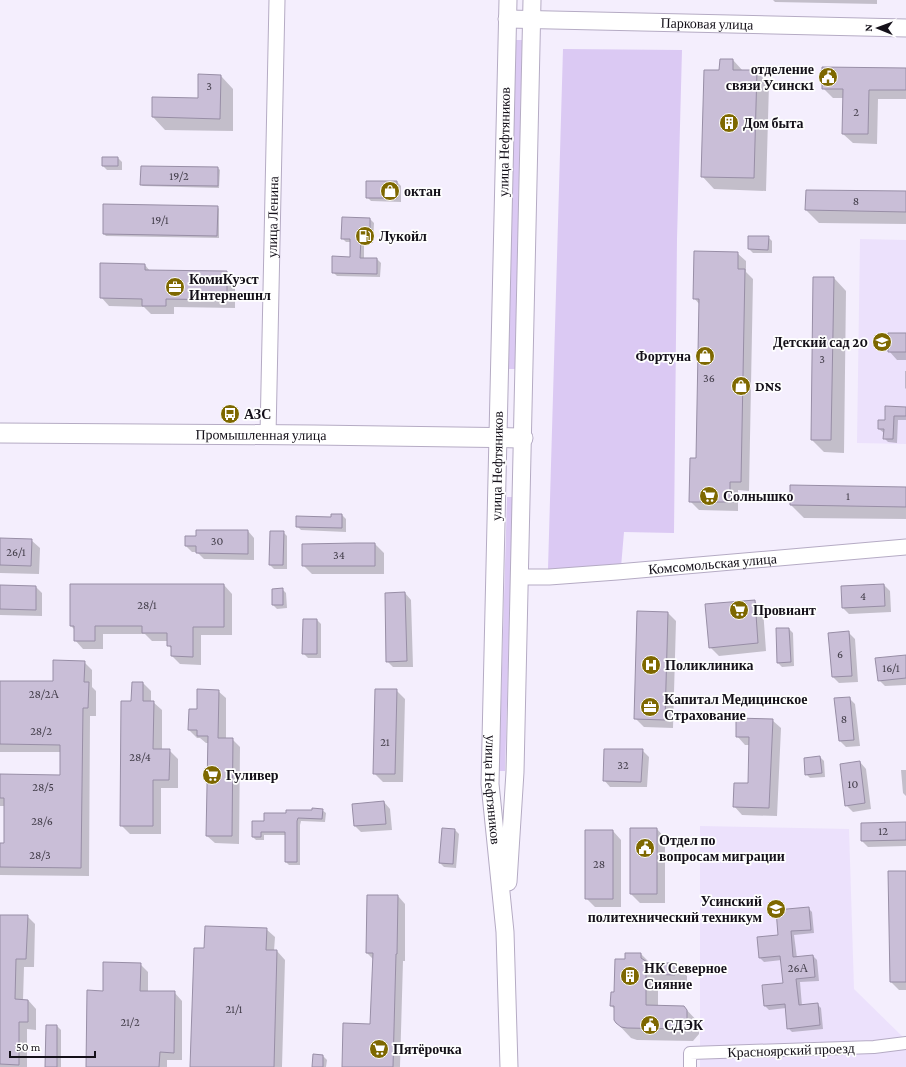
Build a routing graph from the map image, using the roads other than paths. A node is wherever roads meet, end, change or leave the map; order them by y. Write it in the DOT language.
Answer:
graph roads {
  1 [pos="277,0"];
  2 [pos="508,0"];
  3 [pos="532,0"];
  4 [pos="507,19"];
  5 [pos="532,20"];
  6 [pos="906,28"];
  7 [pos="0,433"];
  8 [pos="268,435"];
  9 [pos="498,438"];
  10 [pos="523,438"];
  11 [pos="906,547"];
  12 [pos="520,576"];
  13 [pos="506,932"];
  14 [pos="906,1043"];
  15 [pos="509,1067"];
  16 [pos="690,1067"];
  1 -- 8 [label="street, улица Ленина"];
  2 -- 4 [label="main road, улица Нефтяников"];
  3 -- 5 [label="main road, улица Нефтяников"];
  4 -- 5 [label="main road, Парковая улица"];
  4 -- 9 [label="main road, улица Нефтяников"];
  5 -- 6 [label="main road, Парковая улица"];
  5 -- 10 [label="main road, улица Нефтяников"];
  7 -- 8 [label="main road, Промышленная улица"];
  8 -- 9 [label="main road, Промышленная улица"];
  9 -- 10 [label="main road, Промышленная улица"];
  9 -- 13 [label="main road, улица Нефтяников"];
  10 -- 12 [label="main road, улица Нефтяников"];
  11 -- 12 [label="street, Комсомольская улица"];
  12 -- 13 [label="main road, улица Нефтяников"];
  13 -- 15 [label="main road, улица Нефтяников"];
  14 -- 16 [label="street, Красноярский проезд"];
}
